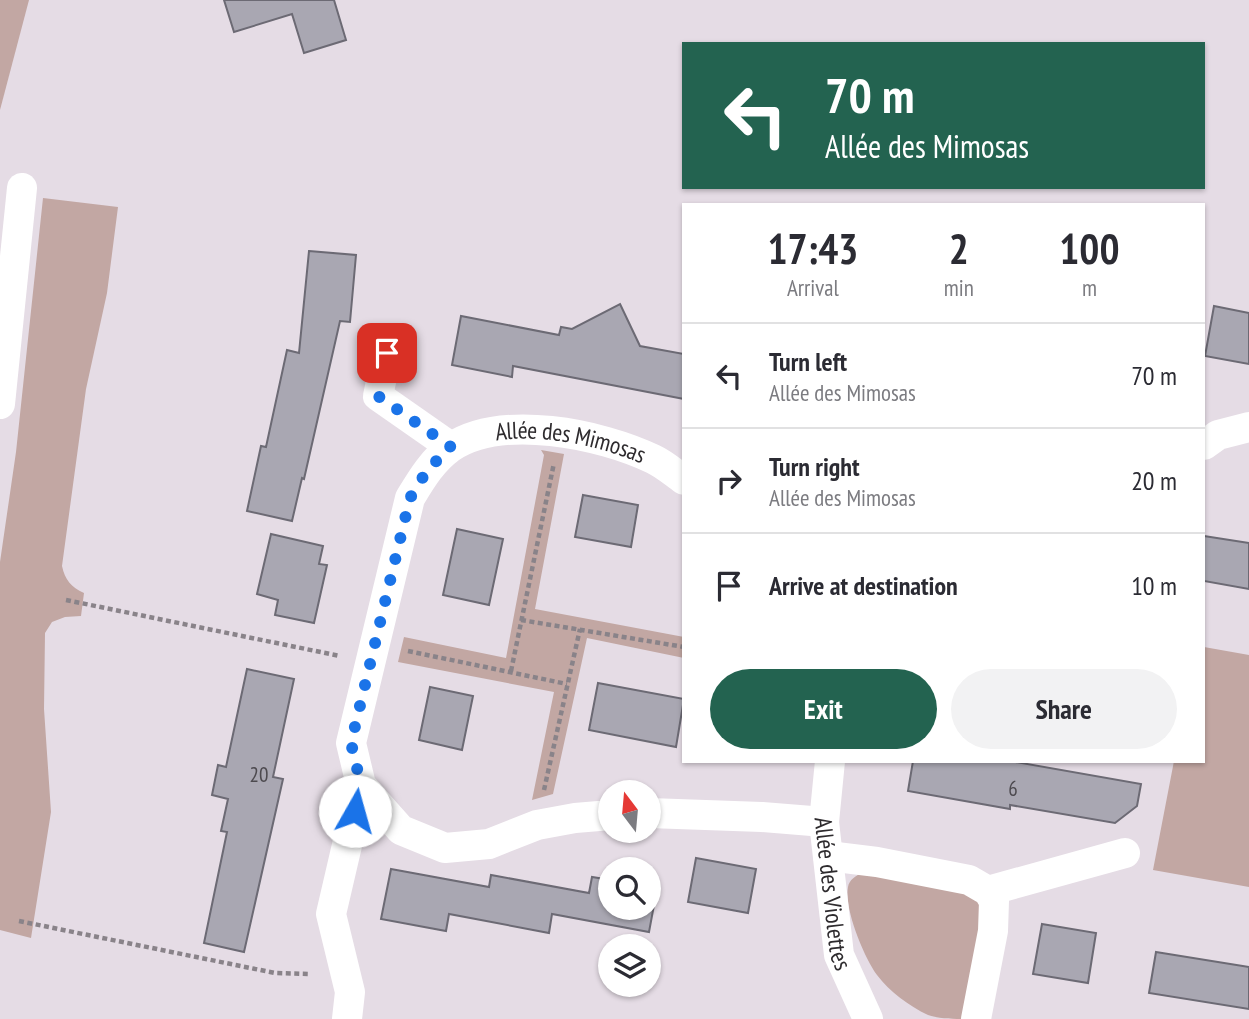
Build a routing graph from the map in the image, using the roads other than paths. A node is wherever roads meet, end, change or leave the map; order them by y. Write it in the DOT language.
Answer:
graph roads {
  1 [pos="22,188"];
  2 [pos="387,353"];
  3 [pos="0,404"];
  4 [pos="1249,427"];
  5 [pos="1205,444"];
  6 [pos="451,447"];
  7 [pos="682,479"];
  8 [pos="830,763"];
  9 [pos="361,785"];
  10 [pos="662,814"];
  11 [pos="598,817"];
  12 [pos="824,822"];
  13 [pos="1125,853"];
  14 [pos="828,856"];
  15 [pos="988,891"];
  16 [pos="347,1019"];
  17 [pos="869,1019"];
  18 [pos="976,1019"];
  1 -- 3 [label="street"];
  2 -- 6 [label="street"];
  4 -- 5 [label="street"];
  6 -- 7 [label="street, Allée des Mimosas"];
  6 -- 9 [label="street, Allée des Mimosas"];
  8 -- 12 [label="street, Allée des Violettes"];
  9 -- 11 [label="street, Allée des Mimosas"];
  9 -- 16 [label="street, Allée des Mimosas"];
  10 -- 12 [label="street"];
  12 -- 14 [label="street, Allée des Violettes"];
  13 -- 15 [label="street"];
  14 -- 15 [label="street"];
  14 -- 17 [label="street, Allée des Violettes"];
  15 -- 18 [label="street"];
}
